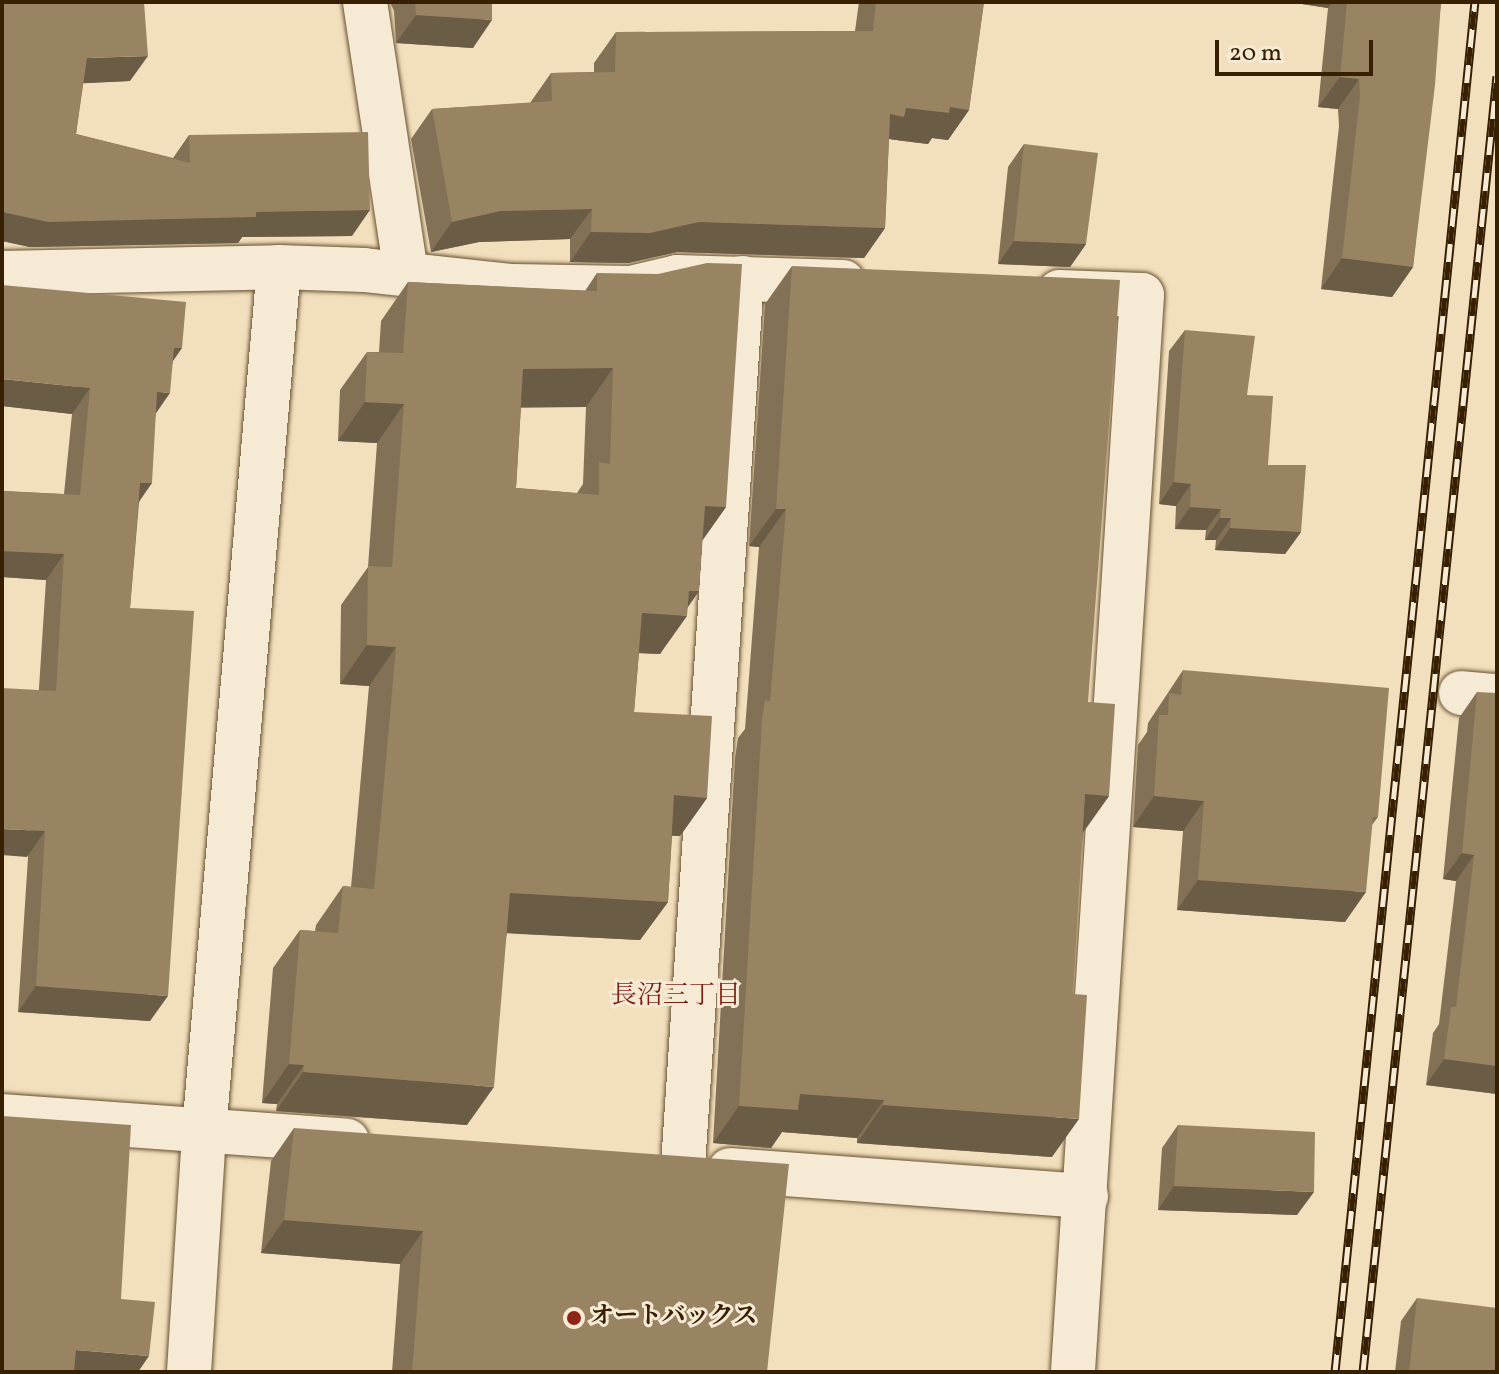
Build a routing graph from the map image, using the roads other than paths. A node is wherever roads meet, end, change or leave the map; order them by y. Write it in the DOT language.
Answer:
graph roads {
  1 [pos="365,2"];
  2 [pos="279,267"];
  3 [pos="2,273"];
  4 [pos="406,274"];
  5 [pos="742,278"];
  6 [pos="880,284"];
  7 [pos="1019,290"];
  8 [pos="2,1116"];
  9 [pos="204,1131"];
  10 [pos="380,1144"];
  11 [pos="1086,1196"];
  12 [pos="189,1372"];
  13 [pos="1073,1372"];
  1 -- 4 [label="street"];
  2 -- 3 [label="street"];
  2 -- 4 [label="street"];
  2 -- 9 [label="street"];
  4 -- 5 [label="street"];
  5 -- 6 [label="street"];
  5 -- 11 [label="street"];
  7 -- 11 [label="street"];
  8 -- 9 [label="street"];
  9 -- 10 [label="street"];
  9 -- 12 [label="street"];
  11 -- 13 [label="street"];
}
